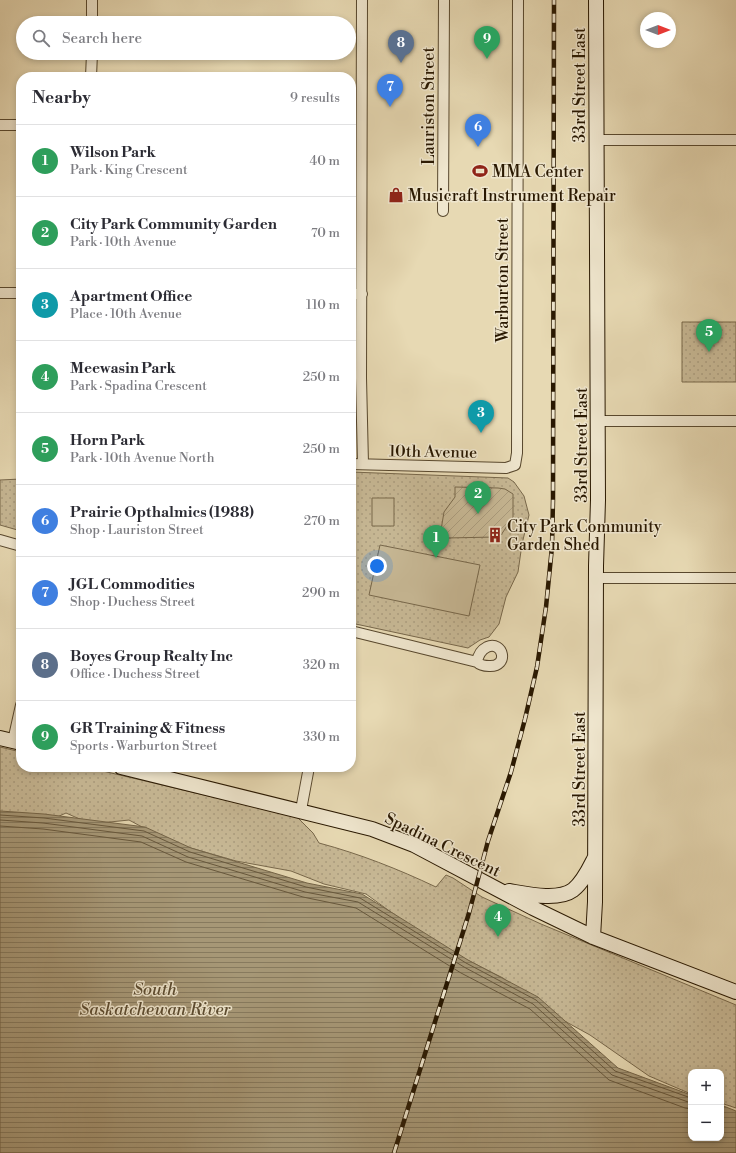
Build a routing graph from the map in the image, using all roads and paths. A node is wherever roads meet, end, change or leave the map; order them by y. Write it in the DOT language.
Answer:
graph roads {
  1 [pos="92,0"];
  2 [pos="362,0"];
  3 [pos="444,0"];
  4 [pos="518,0"];
  5 [pos="596,0"];
  6 [pos="92,16"];
  7 [pos="92,60"];
  8 [pos="91,72"];
  9 [pos="0,125"];
  10 [pos="16,125"];
  11 [pos="356,125"];
  12 [pos="362,125"];
  13 [pos="596,140"];
  14 [pos="736,140"];
  15 [pos="443,212"];
  16 [pos="0,293"];
  17 [pos="16,293"];
  18 [pos="356,294"];
  19 [pos="598,421"];
  20 [pos="736,421"];
  21 [pos="356,464"];
  22 [pos="363,464"];
  23 [pos="514,465"];
  24 [pos="0,540"];
  25 [pos="16,545"];
  26 [pos="596,578"];
  27 [pos="736,578"];
  28 [pos="356,632"];
  29 [pos="477,662"];
  30 [pos="16,722"];
  31 [pos="11,740"];
  32 [pos="142,772"];
  33 [pos="308,772"];
  34 [pos="301,810"];
  35 [pos="596,854"];
  36 [pos="500,889"];
  37 [pos="593,938"];
  38 [pos="736,992"];
  1 -- 6 [label="street"];
  2 -- 12 [label="street"];
  3 -- 15 [label="street, Lauriston Street"];
  4 -- 23 [label="street, Warburton Street"];
  5 -- 13 [label="street, 33rd Street East"];
  7 -- 8 [label="street"];
  9 -- 10 [label="street"];
  11 -- 12 [label="street"];
  12 -- 18 [label="street"];
  13 -- 14 [label="street"];
  13 -- 19 [label="street, 33rd Street East"];
  16 -- 17 [label="street"];
  18 -- 22 [label="street"];
  19 -- 20 [label="street"];
  19 -- 26 [label="street, 33rd Street East"];
  21 -- 22 [label="street, 10th Avenue"];
  22 -- 23 [label="street, 10th Avenue"];
  24 -- 25 [label="street"];
  26 -- 27 [label="street"];
  26 -- 35 [label="street, 33rd Street East"];
  28 -- 29 [label="street"];
  30 -- 31 [label="street"];
  32 -- 34 [label="street, Spadina Crescent"];
  33 -- 34 [label="street"];
  34 -- 36 [label="street, Spadina Crescent"];
  35 -- 36 [label="street"];
  35 -- 37 [label="street, 33rd Street East"];
  36 -- 37 [label="street, Spadina Crescent"];
  37 -- 38 [label="street, Spadina Crescent"];
}
